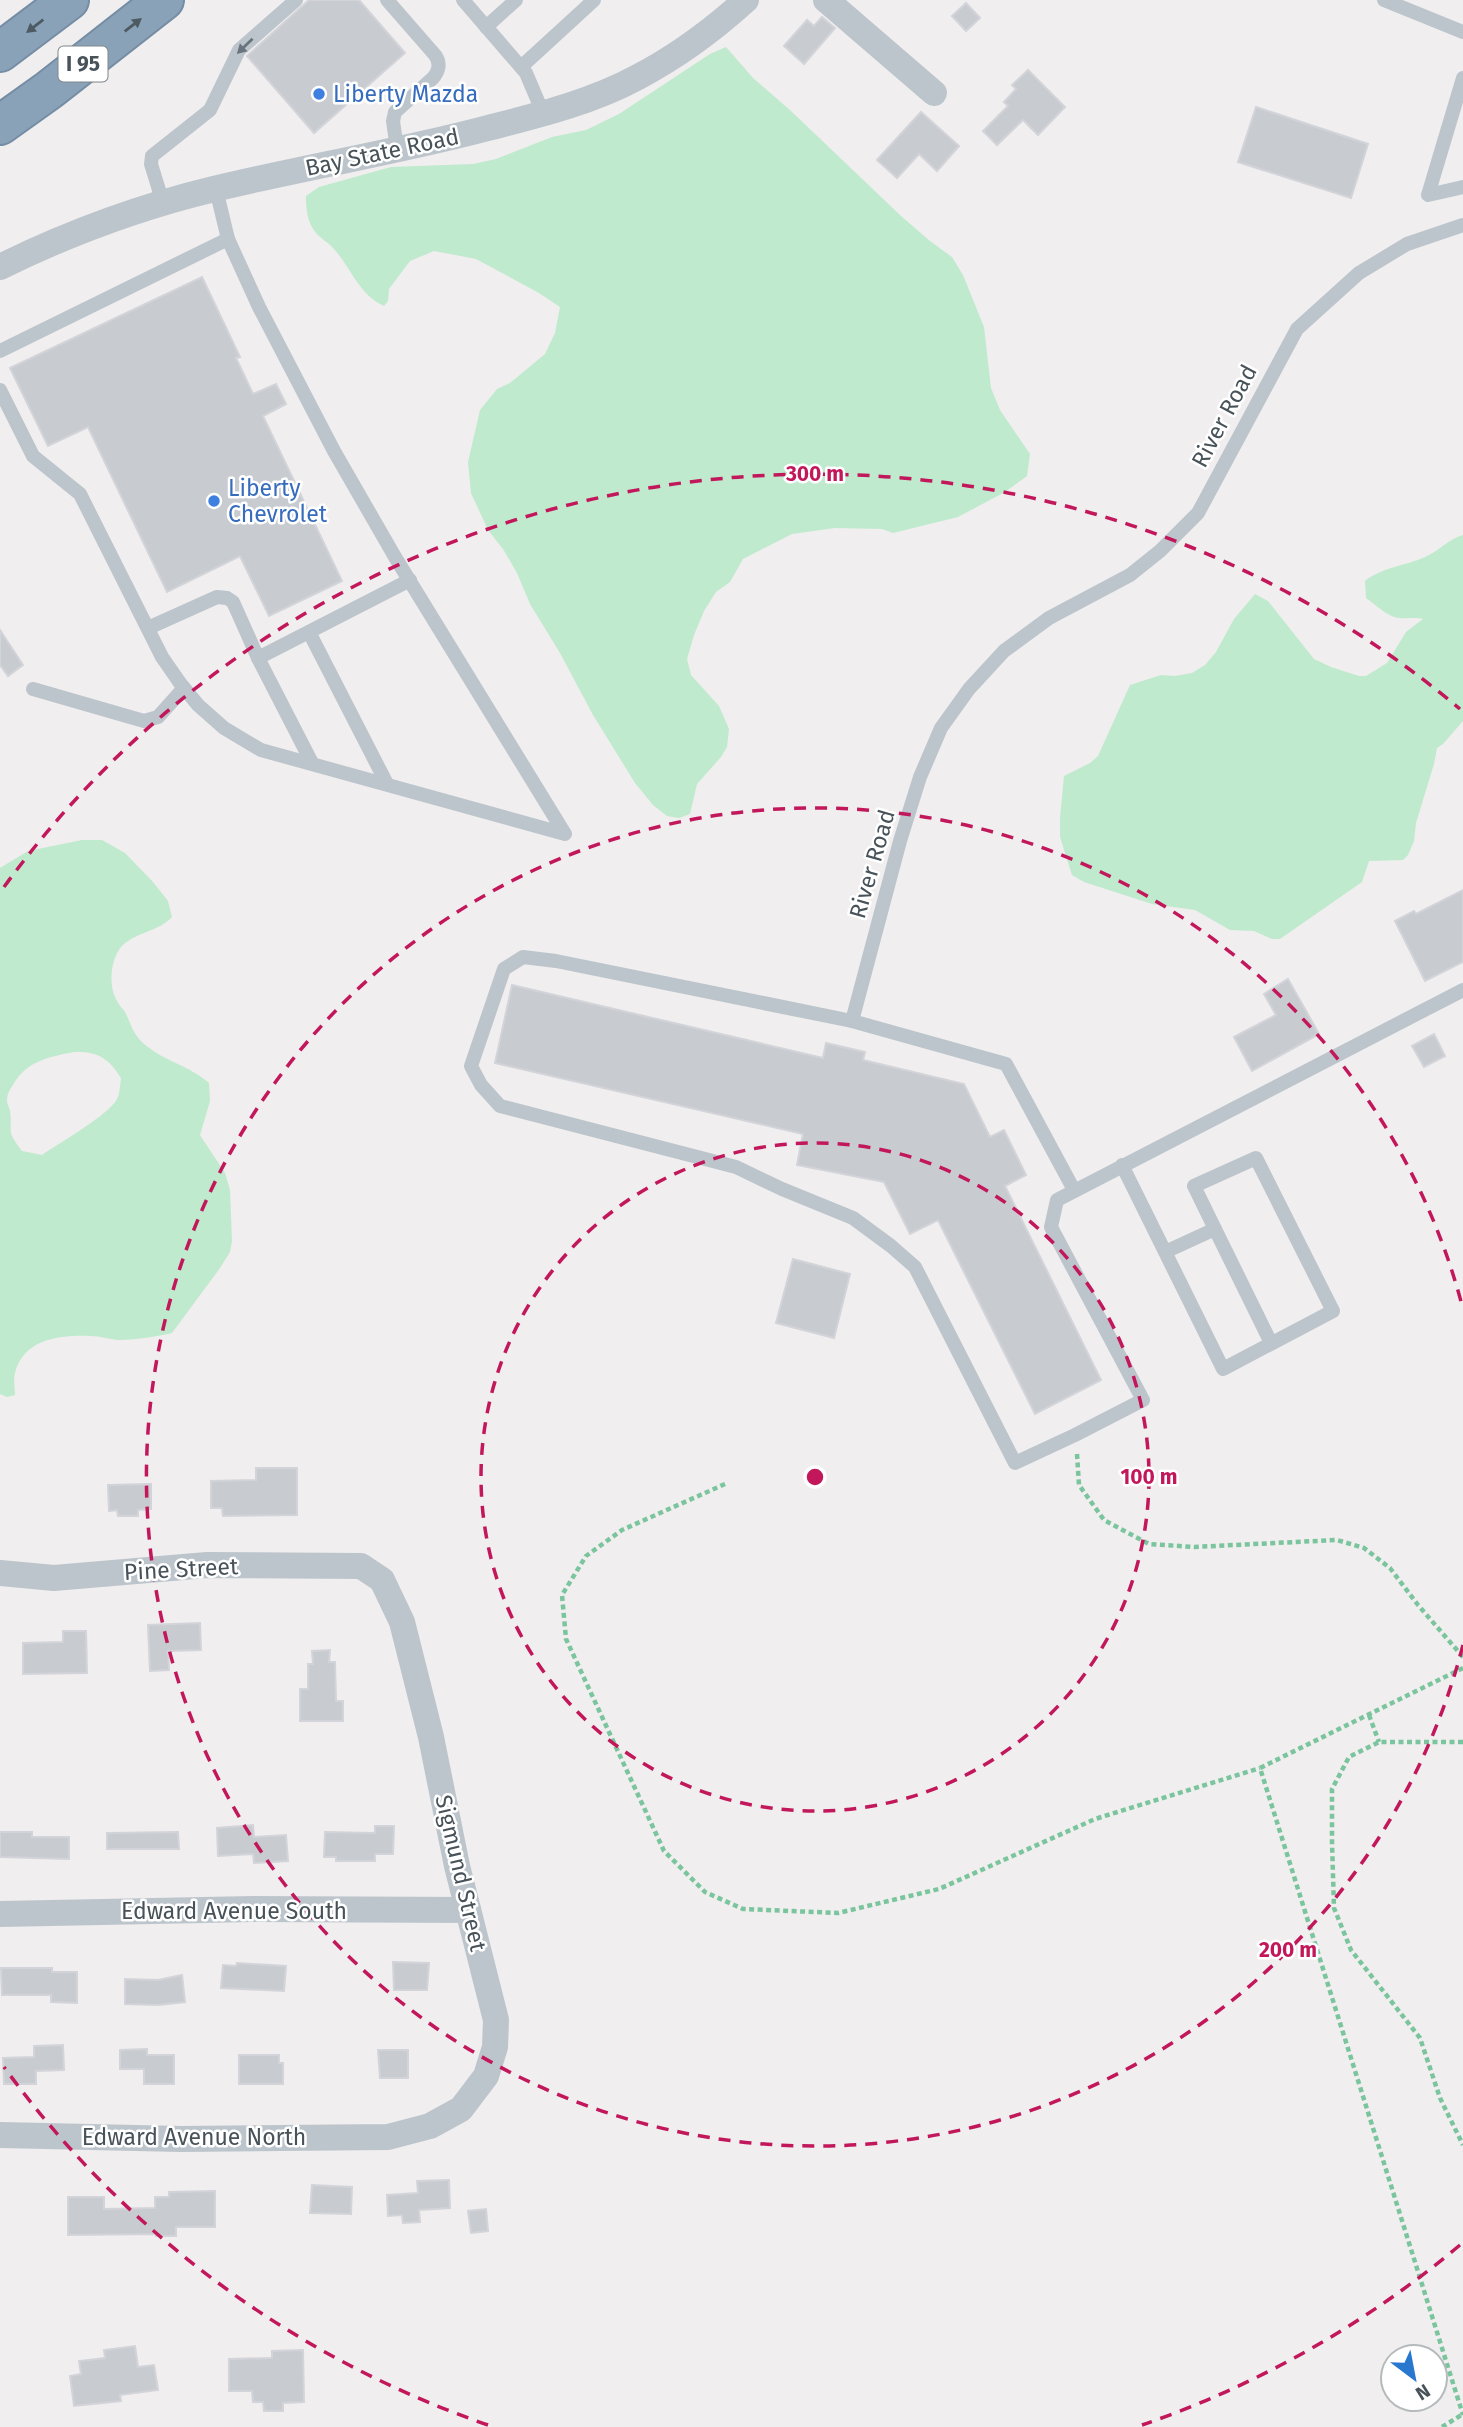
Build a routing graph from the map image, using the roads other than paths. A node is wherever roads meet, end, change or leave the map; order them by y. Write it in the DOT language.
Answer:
graph roads {
  1 [pos="69,0"];
  2 [pos="164,0"];
  3 [pos="296,0"];
  4 [pos="387,0"];
  5 [pos="463,0"];
  6 [pos="516,0"];
  7 [pos="594,0"];
  8 [pos="746,0"];
  9 [pos="827,0"];
  10 [pos="1384,0"];
  11 [pos="486,27"];
  12 [pos="1463,32"];
  13 [pos="0,52"];
  14 [pos="521,68"];
  15 [pos="1463,78"];
  16 [pos="934,93"];
  17 [pos="543,113"];
  18 [pos="0,125"];
  19 [pos="397,149"];
  20 [pos="1463,187"];
  21 [pos="216,189"];
  22 [pos="163,203"];
  23 [pos="1463,225"];
  24 [pos="228,239"];
  25 [pos="0,267"];
  26 [pos="0,351"];
  27 [pos="0,390"];
  28 [pos="410,580"];
  29 [pos="148,628"];
  30 [pos="309,632"];
  31 [pos="258,658"];
  32 [pos="184,688"];
  33 [pos="33,689"];
  34 [pos="313,764"];
  35 [pos="387,784"];
  36 [pos="1463,990"];
  37 [pos="852,1021"];
  38 [pos="1122,1165"];
  39 [pos="1074,1190"];
  40 [pos="1215,1228"];
  41 [pos="1165,1252"];
  42 [pos="1271,1343"];
  43 [pos="361,1566"];
  44 [pos="0,1573"];
  45 [pos="468,1910"];
  46 [pos="0,1914"];
  47 [pos="0,2135"];
  48 [pos="388,2137"];
  1 -- 13 [label="highway, I 95, one-way"];
  18 -- 2 [label="highway, I 95, one-way"];
  3 -- 22 [label="lane, one-way"];
  4 -- 19 [label="lane"];
  5 -- 11 [label="lane"];
  6 -- 11 [label="lane"];
  7 -- 14 [label="lane"];
  8 -- 17 [label="street, Bay State Road"];
  9 -- 16 [label="street"];
  10 -- 12 [label="lane"];
  11 -- 14 [label="lane"];
  14 -- 17 [label="lane"];
  15 -- 20 [label="lane"];
  17 -- 19 [label="street, Bay State Road"];
  19 -- 21 [label="street, Bay State Road"];
  21 -- 22 [label="street, Bay State Road"];
  21 -- 24 [label="lane"];
  22 -- 25 [label="street, Bay State Road"];
  23 -- 37 [label="lane, River Road"];
  24 -- 26 [label="lane"];
  24 -- 28 [label="lane"];
  27 -- 29 [label="lane"];
  28 -- 30 [label="lane"];
  28 -- 35 [label="lane"];
  29 -- 31 [label="lane"];
  29 -- 32 [label="lane"];
  30 -- 31 [label="lane"];
  30 -- 35 [label="lane"];
  31 -- 34 [label="lane"];
  32 -- 33 [label="lane"];
  32 -- 34 [label="lane"];
  34 -- 35 [label="lane"];
  36 -- 38 [label="lane"];
  37 -- 39 [label="lane"];
  37 -- 39 [label="lane"];
  38 -- 39 [label="lane"];
  38 -- 41 [label="lane"];
  40 -- 41 [label="lane"];
  40 -- 42 [label="lane"];
  40 -- 42 [label="lane"];
  41 -- 42 [label="lane"];
  43 -- 44 [label="street, Pine Street"];
  43 -- 45 [label="street, Sigmund Street"];
  45 -- 46 [label="street, Edward Avenue South"];
  45 -- 48 [label="street, Sigmund Street"];
  47 -- 48 [label="street, Edward Avenue North"];
}
